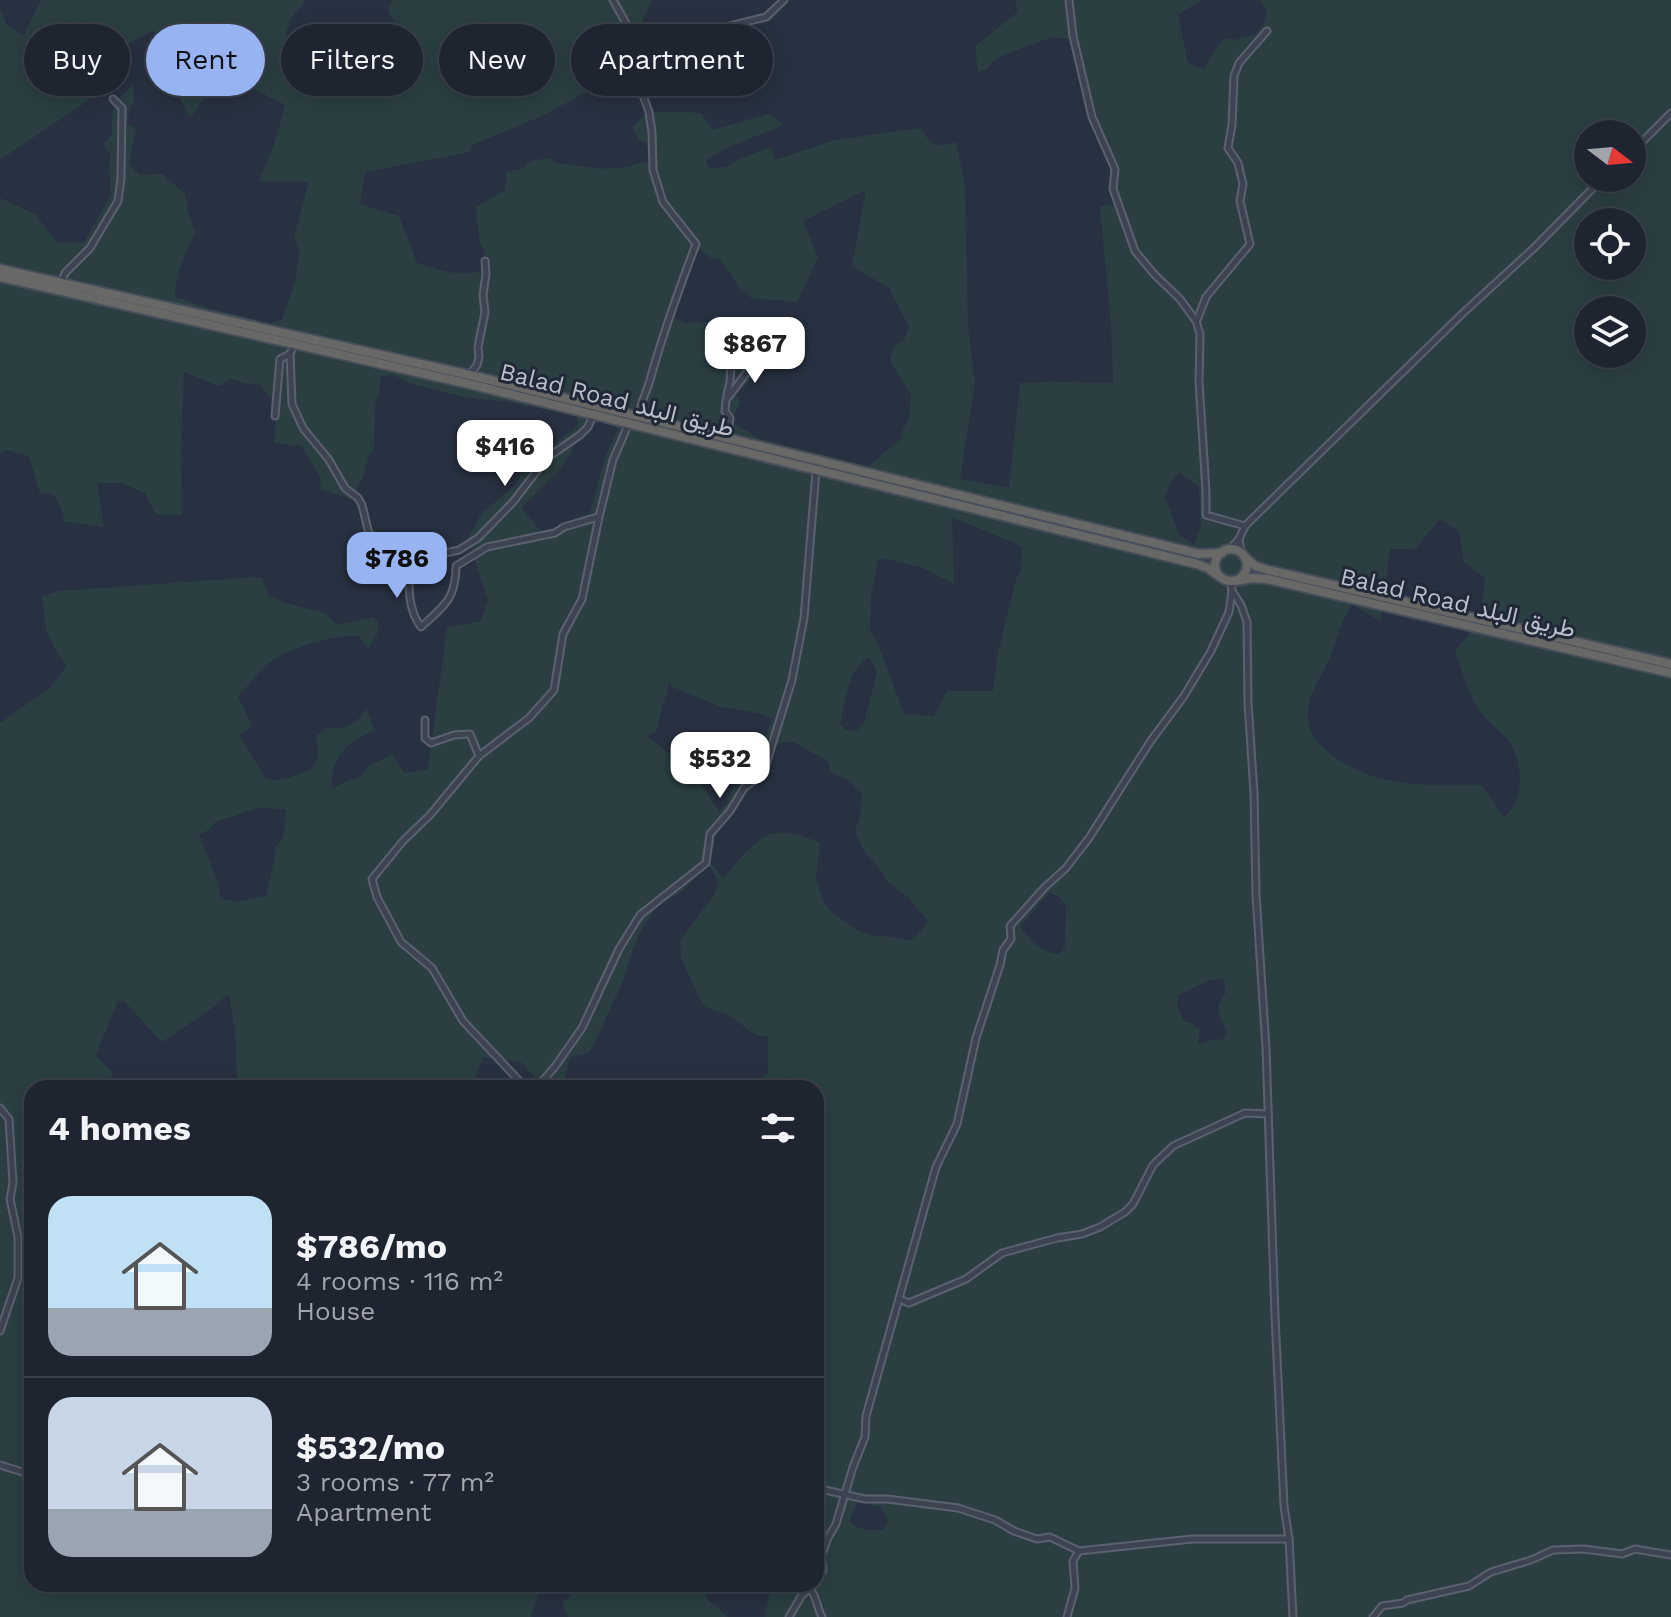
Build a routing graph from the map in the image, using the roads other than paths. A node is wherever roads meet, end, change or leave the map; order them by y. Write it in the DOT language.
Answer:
graph roads {
  1 [pos="613,0"];
  2 [pos="784,0"];
  3 [pos="1069,0"];
  4 [pos="626,24"];
  5 [pos="737,24"];
  6 [pos="1267,31"];
  7 [pos="643,96"];
  8 [pos="113,99"];
  9 [pos="1671,113"];
  10 [pos="1646,138"];
  11 [pos="1589,192"];
  12 [pos="485,261"];
  13 [pos="0,269"];
  14 [pos="0,277"];
  15 [pos="61,283"];
  16 [pos="1196,321"];
  17 [pos="769,327"];
  18 [pos="296,339"];
  19 [pos="732,342"];
  20 [pos="290,354"];
  21 [pos="470,375"];
  22 [pos="726,400"];
  23 [pos="593,414"];
  24 [pos="275,416"];
  25 [pos="639,416"];
  26 [pos="629,423"];
  27 [pos="727,438"];
  28 [pos="816,470"];
  29 [pos="599,517"];
  30 [pos="1245,526"];
  31 [pos="1239,539"];
  32 [pos="1226,551"];
  33 [pos="1242,554"];
  34 [pos="409,561"];
  35 [pos="1220,577"];
  36 [pos="1232,584"];
  37 [pos="1671,664"];
  38 [pos="1671,673"];
  39 [pos="425,720"];
  40 [pos="479,756"];
  41 [pos="518,1080"];
  42 [pos="543,1080"];
  43 [pos="0,1108"];
  44 [pos="1268,1114"];
  45 [pos="899,1299"];
  46 [pos="0,1331"];
  47 [pos="0,1465"];
  48 [pos="24,1472"];
  49 [pos="824,1490"];
  50 [pos="846,1494"];
  51 [pos="1289,1539"];
  52 [pos="824,1549"];
  53 [pos="1079,1551"];
  54 [pos="1671,1555"];
  55 [pos="806,1592"];
  56 [pos="815,1592"];
  57 [pos="789,1617"];
  58 [pos="822,1617"];
  59 [pos="1067,1617"];
  60 [pos="1293,1617"];
  61 [pos="1373,1617"];
  1 -- 4 [label="street"];
  2 -- 5 [label="street"];
  3 -- 16 [label="street"];
  6 -- 16 [label="street"];
  7 -- 25 [label="street"];
  8 -- 15 [label="street"];
  9 -- 10 [label="street"];
  11 -- 30 [label="street"];
  12 -- 21 [label="street"];
  13 -- 15 [label="highway, Balad Road طريق البلد"];
  14 -- 18 [label="highway, Balad Road طريق البلد"];
  15 -- 18 [label="highway, Balad Road طريق البلد"];
  16 -- 30 [label="street"];
  17 -- 22 [label="street"];
  18 -- 20 [label="street"];
  18 -- 21 [label="highway, Balad Road طريق البلد"];
  18 -- 23 [label="highway, Balad Road طريق البلد"];
  19 -- 22 [label="street"];
  20 -- 24 [label="street"];
  20 -- 34 [label="street"];
  21 -- 25 [label="highway, Balad Road طريق البلد"];
  22 -- 27 [label="street"];
  23 -- 26 [label="highway, Balad Road طريق البلد"];
  23 -- 34 [label="street"];
  25 -- 27 [label="highway, Balad Road طريق البلد"];
  26 -- 28 [label="highway, Balad Road طريق البلد"];
  26 -- 29 [label="street"];
  27 -- 32 [label="highway, Balad Road طريق البلد"];
  28 -- 35 [label="highway, Balad Road طريق البلد"];
  28 -- 42 [label="street"];
  29 -- 34 [label="street"];
  29 -- 40 [label="street"];
  30 -- 31 [label="street"];
  31 -- 32 [label="street"];
  31 -- 33 [label="street"];
  32 -- 33 [label="highway"];
  32 -- 35 [label="highway"];
  33 -- 36 [label="highway"];
  33 -- 37 [label="highway, Balad Road طريق البلد"];
  35 -- 36 [label="highway"];
  36 -- 38 [label="highway, Balad Road طريق البلد"];
  36 -- 44 [label="street"];
  36 -- 45 [label="street"];
  39 -- 40 [label="street"];
  40 -- 41 [label="street"];
  43 -- 46 [label="street"];
  44 -- 45 [label="street"];
  44 -- 51 [label="street"];
  45 -- 50 [label="street"];
  47 -- 48 [label="street"];
  49 -- 50 [label="street"];
  50 -- 52 [label="street"];
  50 -- 53 [label="street"];
  51 -- 53 [label="street"];
  51 -- 60 [label="street"];
  53 -- 59 [label="street"];
  54 -- 61 [label="street"];
  55 -- 57 [label="street"];
  56 -- 58 [label="street"];
}
